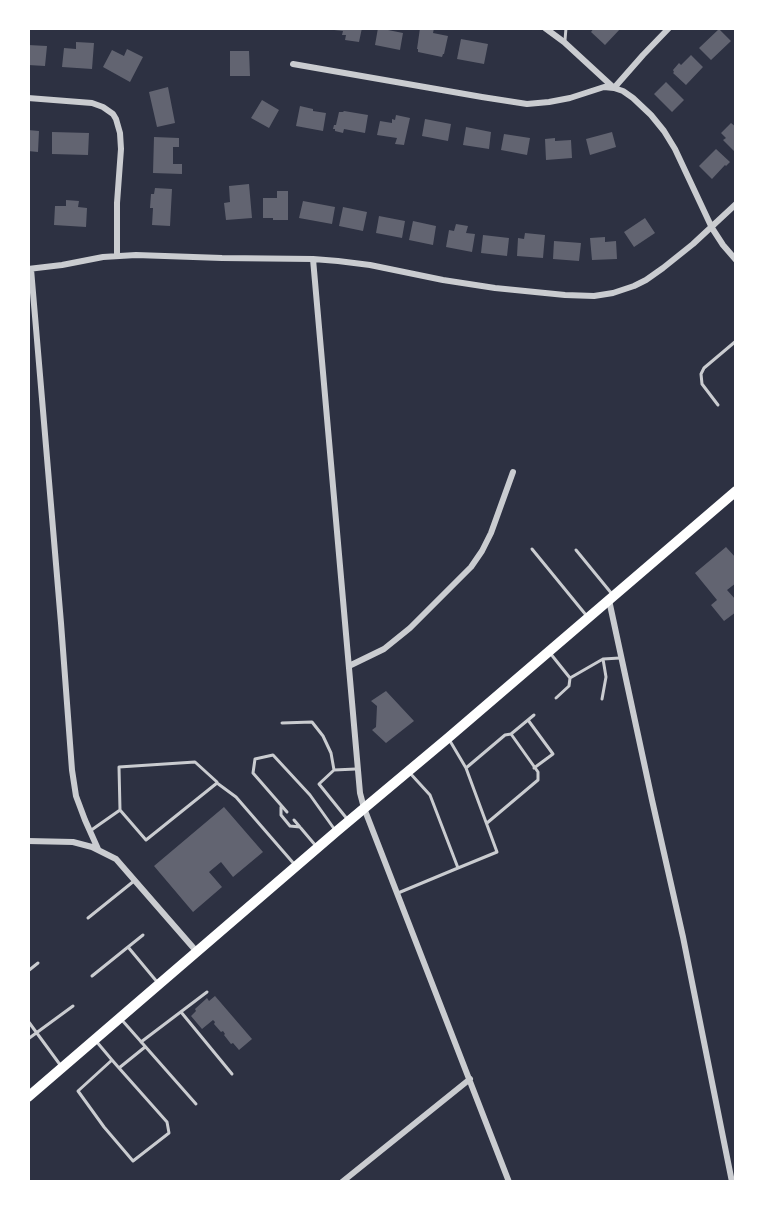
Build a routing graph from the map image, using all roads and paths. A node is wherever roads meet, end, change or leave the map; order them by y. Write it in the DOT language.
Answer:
graph roads {
  1 [pos="545,28"];
  2 [pos="566,28"];
  3 [pos="669,28"];
  4 [pos="564,42"];
  5 [pos="293,64"];
  6 [pos="614,88"];
  7 [pos="28,98"];
  8 [pos="735,204"];
  9 [pos="712,228"];
  10 [pos="117,255"];
  11 [pos="313,259"];
  12 [pos="735,260"];
  13 [pos="30,269"];
  14 [pos="735,341"];
  15 [pos="718,405"];
  16 [pos="513,472"];
  17 [pos="735,491"];
  18 [pos="532,549"];
  19 [pos="576,550"];
  20 [pos="611,597"];
  21 [pos="588,618"];
  22 [pos="548,651"];
  23 [pos="603,658"];
  24 [pos="622,658"];
  25 [pos="349,666"];
  26 [pos="570,678"];
  27 [pos="556,698"];
  28 [pos="602,699"];
  29 [pos="534,715"];
  30 [pos="528,720"];
  31 [pos="282,723"];
  32 [pos="511,734"];
  33 [pos="448,738"];
  34 [pos="358,768"];
  35 [pos="466,768"];
  36 [pos="534,768"];
  37 [pos="334,770"];
  38 [pos="408,771"];
  39 [pos="217,783"];
  40 [pos="281,805"];
  41 [pos="364,808"];
  42 [pos="120,810"];
  43 [pos="286,812"];
  44 [pos="294,820"];
  45 [pos="349,821"];
  46 [pos="487,823"];
  47 [pos="300,827"];
  48 [pos="90,831"];
  49 [pos="337,831"];
  50 [pos="28,841"];
  51 [pos="318,848"];
  52 [pos="98,849"];
  53 [pos="297,866"];
  54 [pos="458,868"];
  55 [pos="134,881"];
  56 [pos="398,893"];
  57 [pos="88,918"];
  58 [pos="143,935"];
  59 [pos="128,947"];
  60 [pos="197,952"];
  61 [pos="38,963"];
  62 [pos="28,971"];
  63 [pos="92,976"];
  64 [pos="159,985"];
  65 [pos="207,992"];
  66 [pos="73,1006"];
  67 [pos="181,1012"];
  68 [pos="120,1018"];
  69 [pos="28,1022"];
  70 [pos="37,1033"];
  71 [pos="28,1039"];
  72 [pos="94,1040"];
  73 [pos="141,1042"];
  74 [pos="145,1047"];
  75 [pos="112,1060"];
  76 [pos="63,1068"];
  77 [pos="119,1068"];
  78 [pos="232,1074"];
  79 [pos="470,1079"];
  80 [pos="28,1097"];
  81 [pos="195,1104"];
  82 [pos="342,1182"];
  83 [pos="509,1182"];
  84 [pos="732,1182"];
  1 -- 4 [label="street"];
  2 -- 4 [label="lane"];
  3 -- 6 [label="street"];
  4 -- 6 [label="street"];
  5 -- 6 [label="street"];
  6 -- 9 [label="street"];
  7 -- 10 [label="street"];
  8 -- 9 [label="street"];
  9 -- 11 [label="street"];
  9 -- 12 [label="street"];
  10 -- 11 [label="street"];
  10 -- 13 [label="street"];
  11 -- 25 [label="street"];
  13 -- 48 [label="street"];
  14 -- 15 [label="lane"];
  16 -- 25 [label="street"];
  17 -- 20 [label="main road"];
  18 -- 21 [label="lane"];
  19 -- 20 [label="lane"];
  20 -- 21 [label="main road"];
  20 -- 24 [label="street"];
  21 -- 22 [label="main road"];
  22 -- 26 [label="lane"];
  22 -- 33 [label="main road"];
  23 -- 24 [label="lane"];
  23 -- 26 [label="lane"];
  23 -- 28 [label="lane"];
  24 -- 84 [label="street"];
  25 -- 34 [label="street"];
  26 -- 27 [label="lane"];
  29 -- 30 [label="lane"];
  30 -- 32 [label="lane"];
  30 -- 36 [label="lane"];
  31 -- 37 [label="lane"];
  32 -- 35 [label="lane"];
  32 -- 36 [label="lane"];
  33 -- 35 [label="lane"];
  33 -- 38 [label="main road"];
  34 -- 37 [label="lane"];
  34 -- 41 [label="street"];
  35 -- 46 [label="lane"];
  36 -- 46 [label="lane"];
  37 -- 45 [label="lane"];
  38 -- 41 [label="main road"];
  38 -- 54 [label="lane"];
  39 -- 42 [label="lane"];
  39 -- 42 [label="lane"];
  39 -- 53 [label="lane"];
  40 -- 43 [label="lane"];
  40 -- 47 [label="lane"];
  40 -- 49 [label="lane"];
  41 -- 45 [label="main road"];
  41 -- 56 [label="street"];
  42 -- 48 [label="lane"];
  44 -- 47 [label="lane"];
  45 -- 49 [label="main road"];
  46 -- 54 [label="lane"];
  47 -- 51 [label="lane"];
  48 -- 52 [label="street"];
  49 -- 51 [label="main road"];
  50 -- 52 [label="street"];
  51 -- 53 [label="main road"];
  52 -- 55 [label="street"];
  53 -- 60 [label="main road"];
  54 -- 56 [label="lane"];
  55 -- 57 [label="lane"];
  55 -- 60 [label="street"];
  56 -- 79 [label="street"];
  58 -- 59 [label="lane"];
  59 -- 63 [label="lane"];
  59 -- 64 [label="lane"];
  60 -- 64 [label="main road"];
  61 -- 62 [label="lane"];
  64 -- 68 [label="main road"];
  65 -- 67 [label="lane"];
  66 -- 70 [label="lane"];
  67 -- 73 [label="lane"];
  67 -- 78 [label="lane"];
  68 -- 72 [label="main road"];
  68 -- 73 [label="lane"];
  69 -- 70 [label="lane"];
  70 -- 71 [label="lane"];
  70 -- 76 [label="lane"];
  72 -- 75 [label="lane"];
  72 -- 76 [label="main road"];
  73 -- 74 [label="lane"];
  74 -- 77 [label="lane"];
  74 -- 81 [label="lane"];
  75 -- 77 [label="lane"];
  75 -- 77 [label="lane"];
  76 -- 80 [label="main road"];
  79 -- 82 [label="street"];
  79 -- 83 [label="street"];
}
